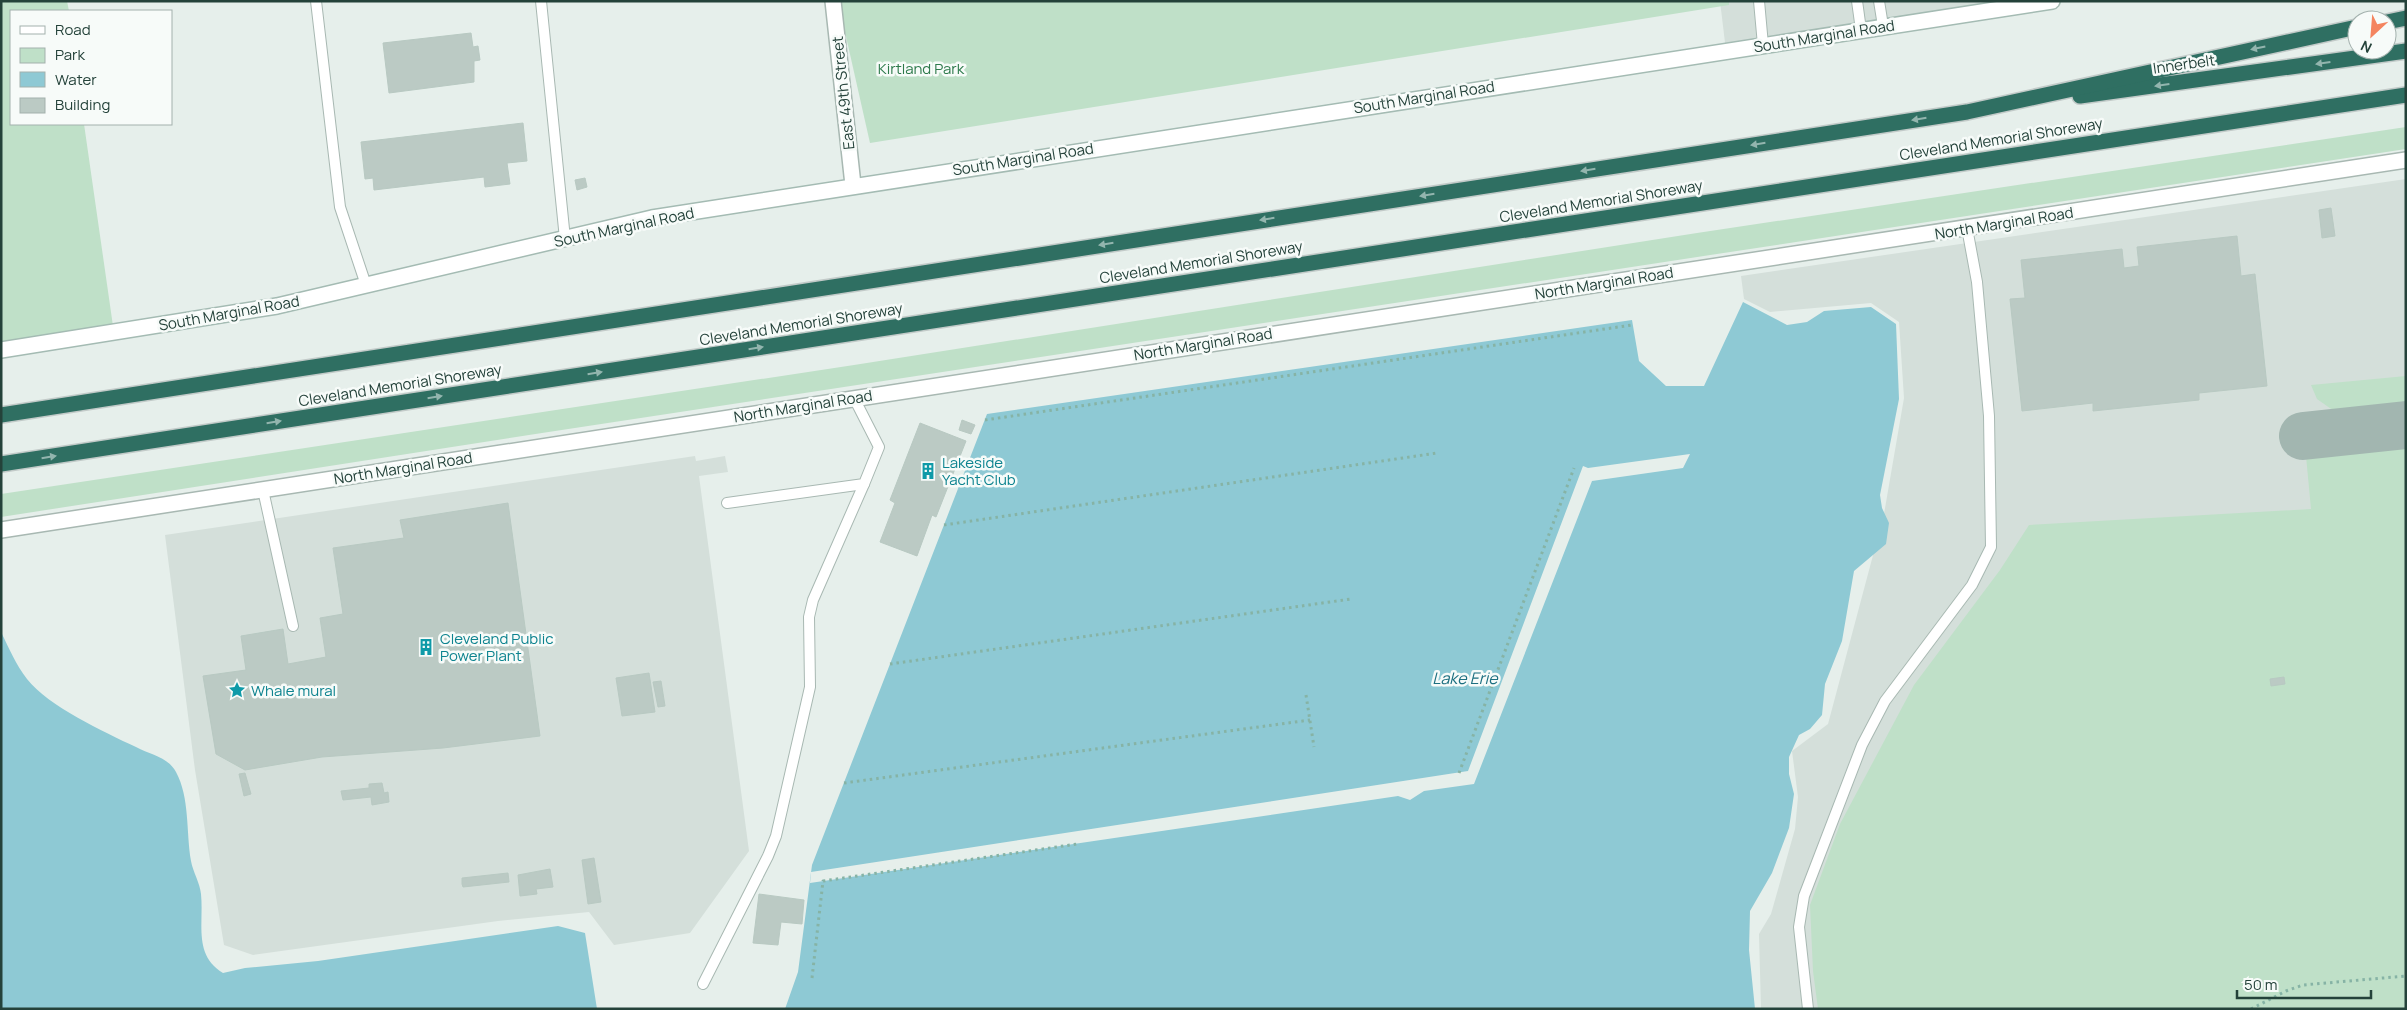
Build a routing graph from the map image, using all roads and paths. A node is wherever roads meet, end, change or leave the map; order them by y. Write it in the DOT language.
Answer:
graph roads {
  1 [pos="316,1"];
  2 [pos="541,1"];
  3 [pos="833,1"];
  4 [pos="1759,1"];
  5 [pos="1857,1"];
  6 [pos="1879,1"];
  7 [pos="2052,1"];
  8 [pos="1883,26"];
  9 [pos="2347,29"];
  10 [pos="1861,30"];
  11 [pos="1763,45"];
  12 [pos="2406,50"];
  13 [pos="2406,95"];
  14 [pos="1967,112"];
  15 [pos="2406,160"];
  16 [pos="852,185"];
  17 [pos="1967,228"];
  18 [pos="565,239"];
  19 [pos="366,285"];
  20 [pos="1632,325"];
  21 [pos="1,350"];
  22 [pos="854,398"];
  23 [pos="1,406"];
  24 [pos="60,406"];
  25 [pos="1,414"];
  26 [pos="985,420"];
  27 [pos="1437,453"];
  28 [pos="1,464"];
  29 [pos="1574,468"];
  30 [pos="864,484"];
  31 [pos="264,490"];
  32 [pos="727,503"];
  33 [pos="944,525"];
  34 [pos="1,530"];
  35 [pos="1351,599"];
  36 [pos="293,626"];
  37 [pos="890,664"];
  38 [pos="1306,696"];
  39 [pos="1310,720"];
  40 [pos="1314,747"];
  41 [pos="1458,773"];
  42 [pos="844,783"];
  43 [pos="1077,844"];
  44 [pos="2406,976"];
  45 [pos="812,978"];
  46 [pos="703,984"];
  47 [pos="1808,1009"];
  48 [pos="2251,1009"];
  1 -- 19 [label="lane"];
  2 -- 18 [label="lane"];
  3 -- 16 [label="street, East 49th Street"];
  4 -- 11 [label="lane"];
  5 -- 10 [label="lane"];
  6 -- 8 [label="lane"];
  7 -- 8 [label="street, South Marginal Road"];
  8 -- 10 [label="street, South Marginal Road"];
  9 -- 14 [label="highway, Cleveland Memorial Shoreway, one-way"];
  10 -- 11 [label="street, South Marginal Road"];
  11 -- 16 [label="street, South Marginal Road"];
  12 -- 14 [label="highway, Innerbelt, one-way"];
  28 -- 13 [label="highway, Cleveland Memorial Shoreway, one-way"];
  14 -- 24 [label="highway, Cleveland Memorial Shoreway, one-way"];
  15 -- 17 [label="street, North Marginal Road"];
  16 -- 18 [label="street, South Marginal Road"];
  17 -- 22 [label="street, North Marginal Road"];
  17 -- 47 [label="lane"];
  18 -- 19 [label="street, South Marginal Road"];
  19 -- 21 [label="street, South Marginal Road"];
  20 -- 26 [label="path"];
  22 -- 30 [label="lane"];
  22 -- 31 [label="street, North Marginal Road"];
  23 -- 24 [label="highway"];
  24 -- 25 [label="highway, Cleveland Memorial Shoreway"];
  27 -- 33 [label="path"];
  29 -- 41 [label="path"];
  30 -- 32 [label="lane"];
  30 -- 46 [label="lane"];
  31 -- 34 [label="street, North Marginal Road"];
  31 -- 36 [label="lane"];
  35 -- 37 [label="path"];
  38 -- 39 [label="path"];
  39 -- 40 [label="path"];
  39 -- 42 [label="path"];
  43 -- 45 [label="path"];
  44 -- 48 [label="path"];
}
